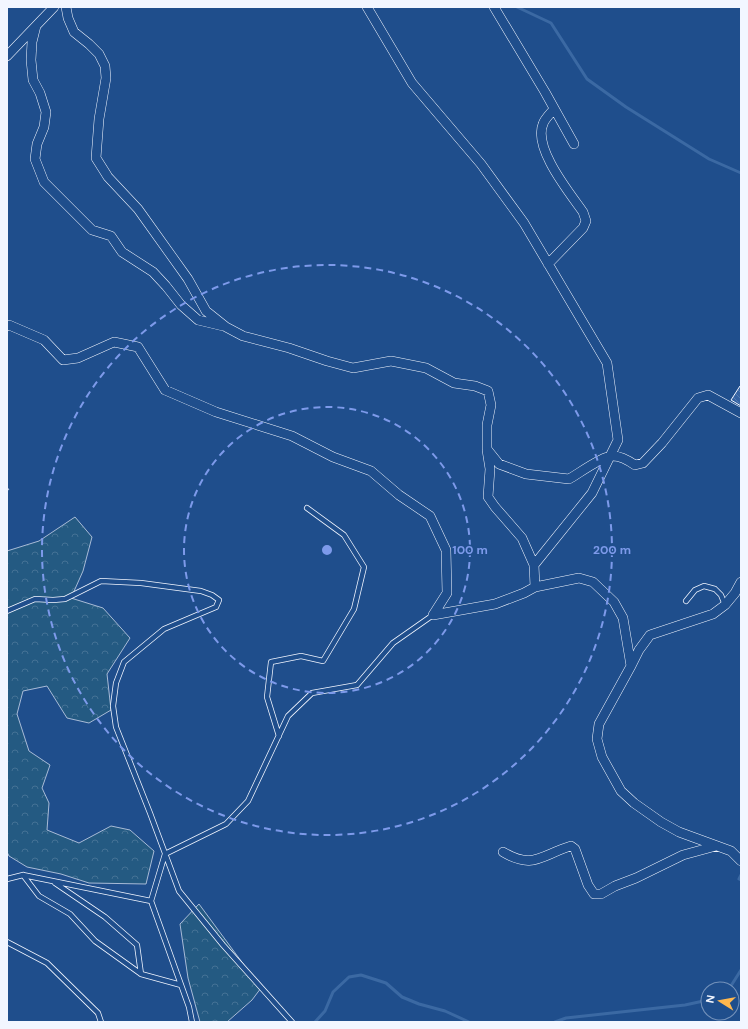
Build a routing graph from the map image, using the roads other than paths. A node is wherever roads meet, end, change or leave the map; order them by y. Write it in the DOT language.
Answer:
graph roads {
  1 [pos="54,7"];
  2 [pos="66,7"];
  3 [pos="368,7"];
  4 [pos="494,7"];
  5 [pos="36,26"];
  6 [pos="7,56"];
  7 [pos="554,109"];
  8 [pos="574,144"];
  9 [pos="548,264"];
  10 [pos="7,326"];
  11 [pos="226,327"];
  12 [pos="741,413"];
  13 [pos="487,449"];
  14 [pos="611,456"];
  15 [pos="307,508"];
  16 [pos="534,565"];
  17 [pos="741,582"];
  18 [pos="535,587"];
  19 [pos="686,601"];
  20 [pos="725,605"];
  21 [pos="7,611"];
  22 [pos="433,615"];
  23 [pos="632,666"];
  24 [pos="278,736"];
  25 [pos="716,846"];
  26 [pos="502,852"];
  27 [pos="165,854"];
  28 [pos="741,861"];
  29 [pos="24,875"];
  30 [pos="7,879"];
  31 [pos="52,881"];
  32 [pos="151,901"];
  33 [pos="7,942"];
  34 [pos="141,974"];
  35 [pos="181,986"];
  36 [pos="101,1022"];
  37 [pos="192,1022"];
  38 [pos="292,1022"];
  1 -- 5 [label="street"];
  2 -- 11 [label="street"];
  3 -- 9 [label="street"];
  4 -- 7 [label="street"];
  5 -- 6 [label="street"];
  5 -- 11 [label="street"];
  7 -- 8 [label="street"];
  7 -- 9 [label="street"];
  9 -- 14 [label="street"];
  10 -- 22 [label="street"];
  11 -- 13 [label="street"];
  12 -- 14 [label="street"];
  13 -- 14 [label="street"];
  13 -- 16 [label="street"];
  14 -- 16 [label="street"];
  15 -- 24 [label="lane"];
  16 -- 18 [label="street"];
  17 -- 20 [label="street"];
  18 -- 22 [label="street"];
  18 -- 23 [label="street"];
  19 -- 20 [label="lane"];
  20 -- 23 [label="street"];
  21 -- 27 [label="lane"];
  22 -- 24 [label="lane"];
  23 -- 25 [label="street"];
  24 -- 27 [label="lane"];
  25 -- 26 [label="street"];
  25 -- 28 [label="street"];
  27 -- 32 [label="lane"];
  27 -- 38 [label="lane"];
  29 -- 30 [label="lane"];
  29 -- 31 [label="lane"];
  29 -- 34 [label="lane"];
  31 -- 32 [label="lane"];
  31 -- 34 [label="lane"];
  32 -- 35 [label="lane"];
  33 -- 36 [label="lane"];
  34 -- 35 [label="lane"];
  35 -- 37 [label="lane"];
}
